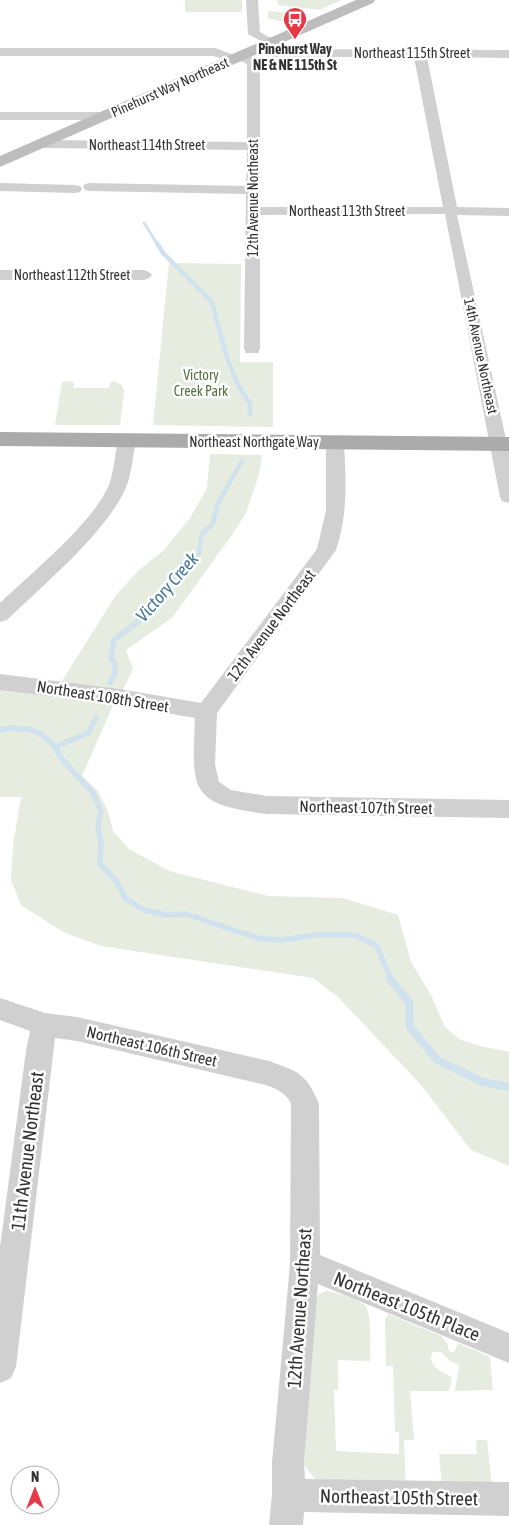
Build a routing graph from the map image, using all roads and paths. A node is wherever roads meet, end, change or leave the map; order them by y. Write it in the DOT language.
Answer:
graph roads {
  1 [pos="252,0"];
  2 [pos="368,0"];
  3 [pos="272,42"];
  4 [pos="256,49"];
  5 [pos="0,52"];
  6 [pos="420,54"];
  7 [pos="509,54"];
  8 [pos="236,58"];
  9 [pos="0,116"];
  10 [pos="103,116"];
  11 [pos="41,144"];
  12 [pos="252,146"];
  13 [pos="0,162"];
  14 [pos="0,187"];
  15 [pos="90,187"];
  16 [pos="75,189"];
  17 [pos="252,190"];
  18 [pos="254,211"];
  19 [pos="451,211"];
  20 [pos="509,212"];
  21 [pos="0,275"];
  22 [pos="144,275"];
  23 [pos="252,349"];
  24 [pos="0,439"];
  25 [pos="127,442"];
  26 [pos="336,443"];
  27 [pos="504,444"];
  28 [pos="509,497"];
  29 [pos="0,615"];
  30 [pos="0,682"];
  31 [pos="206,712"];
  32 [pos="509,809"];
  33 [pos="0,1010"];
  34 [pos="45,1025"];
  35 [pos="300,1091"];
  36 [pos="304,1264"];
  37 [pos="509,1348"];
  38 [pos="0,1367"];
  39 [pos="509,1499"];
  40 [pos="288,1510"];
  1 -- 3 [label="street"];
  2 -- 3 [label="main road, Pinehurst Way Northeast"];
  3 -- 4 [label="main road, Pinehurst Way Northeast"];
  4 -- 6 [label="street, Northeast 115th Street"];
  4 -- 8 [label="main road, Pinehurst Way Northeast"];
  5 -- 8 [label="street"];
  6 -- 7 [label="street, Northeast 115th Street"];
  6 -- 19 [label="street, 14th Avenue Northeast"];
  8 -- 10 [label="main road, Pinehurst Way Northeast"];
  8 -- 12 [label="street, 12th Avenue Northeast"];
  9 -- 10 [label="street, Northeast 114th Street"];
  10 -- 11 [label="main road, Pinehurst Way Northeast"];
  11 -- 12 [label="street, Northeast 114th Street"];
  11 -- 13 [label="main road, Pinehurst Way Northeast"];
  12 -- 17 [label="street, 12th Avenue Northeast"];
  14 -- 16 [label="street"];
  15 -- 17 [label="street"];
  17 -- 18 [label="street, 12th Avenue Northeast"];
  18 -- 19 [label="street, Northeast 113th Street"];
  18 -- 23 [label="street, 12th Avenue Northeast"];
  19 -- 20 [label="street, Northeast 113th Street"];
  19 -- 27 [label="street, 14th Avenue Northeast"];
  21 -- 22 [label="street, Northeast 112th Street"];
  24 -- 25 [label="main road, Northeast Northgate Way"];
  25 -- 26 [label="main road, Northeast Northgate Way"];
  25 -- 29 [label="street"];
  26 -- 27 [label="main road, Northeast Northgate Way"];
  26 -- 31 [label="street, 12th Avenue Northeast"];
  27 -- 28 [label="street, 14th Avenue Northeast"];
  30 -- 31 [label="street, Northeast 108th Street"];
  31 -- 32 [label="street, Northeast 107th Street"];
  33 -- 34 [label="street, Northeast 106th Street"];
  34 -- 35 [label="street, Northeast 106th Street"];
  34 -- 38 [label="street, 11th Avenue Northeast"];
  35 -- 36 [label="street, 12th Avenue Northeast"];
  36 -- 37 [label="street, Northeast 105th Place"];
  36 -- 40 [label="street, 12th Avenue Northeast"];
  39 -- 40 [label="street, Northeast 105th Street"];
}
